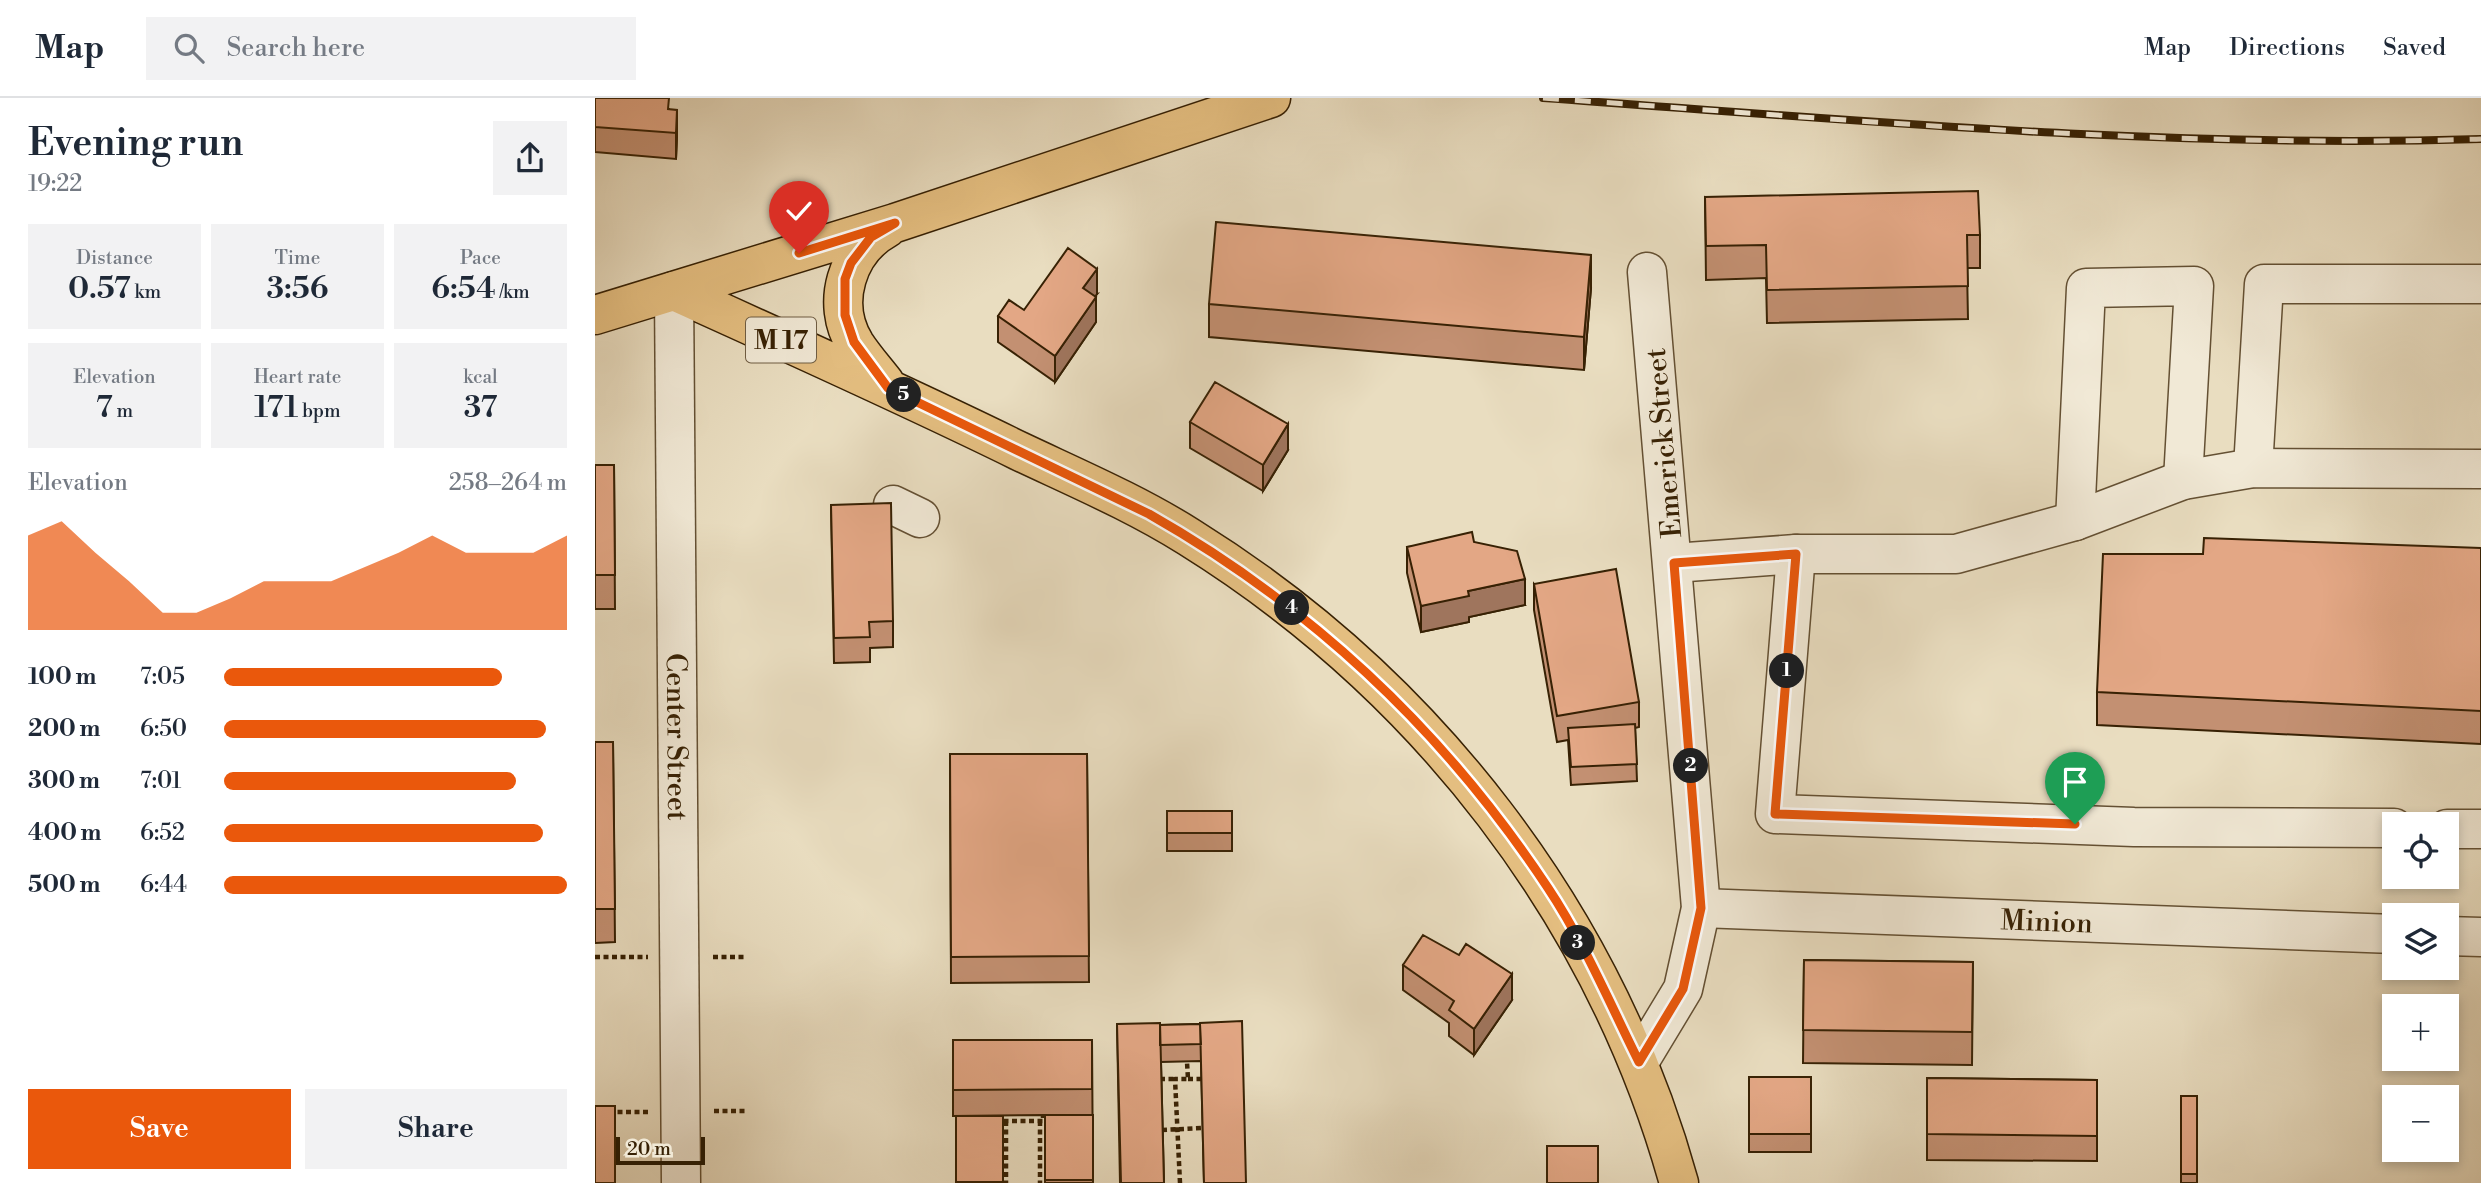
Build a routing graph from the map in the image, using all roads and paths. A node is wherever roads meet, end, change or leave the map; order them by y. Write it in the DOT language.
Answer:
graph roads {
  1 [pos="1271,98"];
  2 [pos="895,223"];
  3 [pos="1647,272"];
  4 [pos="2481,285"];
  5 [pos="674,291"];
  6 [pos="595,315"];
  7 [pos="888,388"];
  8 [pos="2253,468"];
  9 [pos="2481,469"];
  10 [pos="2183,480"];
  11 [pos="2075,521"];
  12 [pos="1796,554"];
  13 [pos="1674,563"];
  14 [pos="2382,828"];
  15 [pos="2459,829"];
  16 [pos="2481,829"];
  17 [pos="1701,908"];
  18 [pos="2382,934"];
  19 [pos="2459,936"];
  20 [pos="2481,937"];
  21 [pos="1187,1062"];
  22 [pos="1639,1062"];
  23 [pos="1160,1079"];
  24 [pos="1175,1079"];
  25 [pos="1188,1079"];
  26 [pos="1201,1079"];
  27 [pos="1000,1116"];
  28 [pos="1006,1121"];
  29 [pos="1203,1128"];
  30 [pos="1178,1129"];
  31 [pos="1161,1130"];
  32 [pos="681,1183"];
  33 [pos="1006,1183"];
  34 [pos="1040,1183"];
  35 [pos="1180,1183"];
  36 [pos="1679,1183"];
  1 -- 2 [label="main road"];
  2 -- 5 [label="main road"];
  2 -- 7 [label="main road"];
  3 -- 13 [label="street, Emerick Street"];
  4 -- 8 [label="street"];
  5 -- 6 [label="main road"];
  5 -- 7 [label="main road, M 17"];
  5 -- 32 [label="street, Center Street"];
  7 -- 22 [label="main road, M 17"];
  8 -- 9 [label="street"];
  8 -- 10 [label="street"];
  10 -- 11 [label="street"];
  10 -- 11 [label="street"];
  11 -- 12 [label="street"];
  12 -- 13 [label="street"];
  12 -- 14 [label="street"];
  13 -- 17 [label="street, Emerick Street"];
  15 -- 16 [label="street"];
  17 -- 18 [label="street, Minion"];
  17 -- 22 [label="street, Emerick Street"];
  19 -- 20 [label="street"];
  21 -- 25 [label="path"];
  22 -- 36 [label="main road, M 17"];
  23 -- 24 [label="path"];
  24 -- 25 [label="path"];
  24 -- 30 [label="path"];
  25 -- 26 [label="path"];
  27 -- 28 [label="path"];
  28 -- 33 [label="path"];
  28 -- 34 [label="path"];
  29 -- 30 [label="path"];
  30 -- 31 [label="path"];
  30 -- 35 [label="path"];
}
